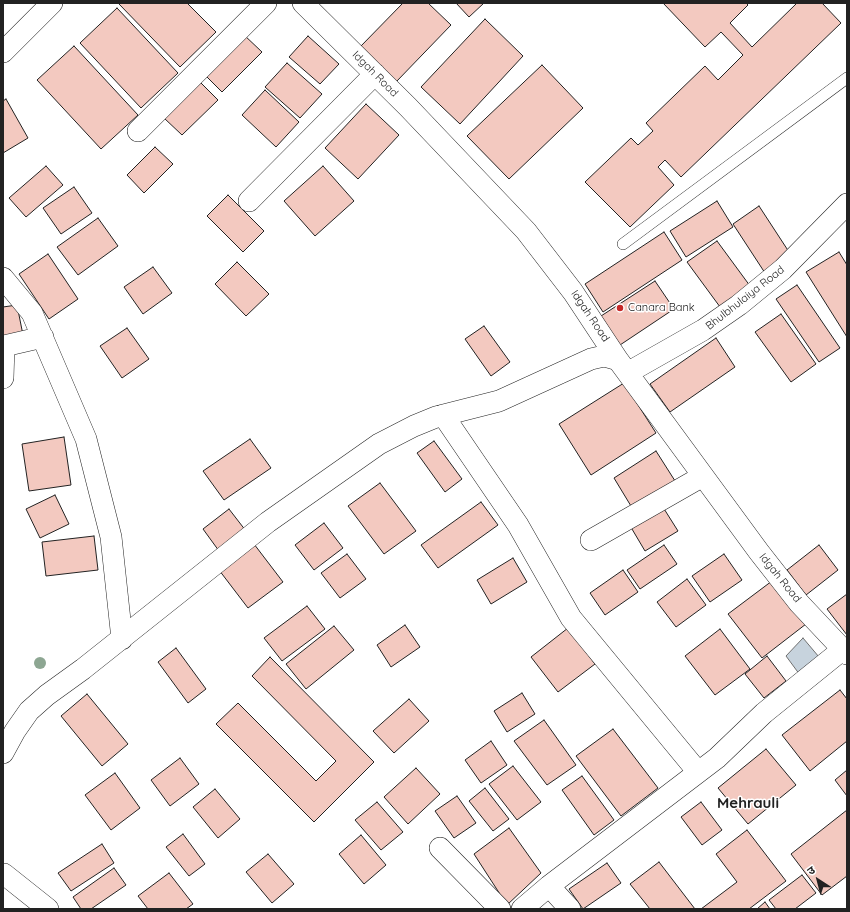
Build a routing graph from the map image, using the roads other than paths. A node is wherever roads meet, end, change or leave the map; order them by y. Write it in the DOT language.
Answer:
graph roads {
  1 [pos="52,3"];
  2 [pos="266,3"];
  3 [pos="303,3"];
  4 [pos="3,52"];
  5 [pos="375,74"];
  6 [pos="847,78"];
  7 [pos="138,131"];
  8 [pos="249,201"];
  9 [pos="847,204"];
  10 [pos="623,244"];
  11 [pos="3,278"];
  12 [pos="43,337"];
  13 [pos="624,366"];
  14 [pos="3,378"];
  15 [pos="442,415"];
  16 [pos="703,476"];
  17 [pos="591,540"];
  18 [pos="122,639"];
  19 [pos="844,652"];
  20 [pos="3,753"];
  21 [pos="698,772"];
  22 [pos="440,848"];
  23 [pos="3,877"];
  24 [pos="549,886"];
  25 [pos="48,909"];
  26 [pos="500,909"];
  27 [pos="522,909"];
  28 [pos="570,909"];
  1 -- 4 [label="street"];
  2 -- 7 [label="street"];
  3 -- 5 [label="street, Idgah Road"];
  5 -- 8 [label="street"];
  5 -- 13 [label="street, Idgah Road"];
  6 -- 10 [label="lane"];
  9 -- 13 [label="street, Bhulbhulaiya Road"];
  11 -- 12 [label="street"];
  12 -- 14 [label="street"];
  12 -- 18 [label="street"];
  13 -- 15 [label="street"];
  13 -- 16 [label="street, Idgah Road"];
  15 -- 18 [label="street"];
  15 -- 21 [label="street"];
  16 -- 17 [label="street"];
  16 -- 19 [label="street, Idgah Road"];
  18 -- 20 [label="street"];
  19 -- 21 [label="street"];
  21 -- 24 [label="street"];
  22 -- 26 [label="street"];
  23 -- 25 [label="street"];
  24 -- 27 [label="street"];
  24 -- 28 [label="street"];
}
